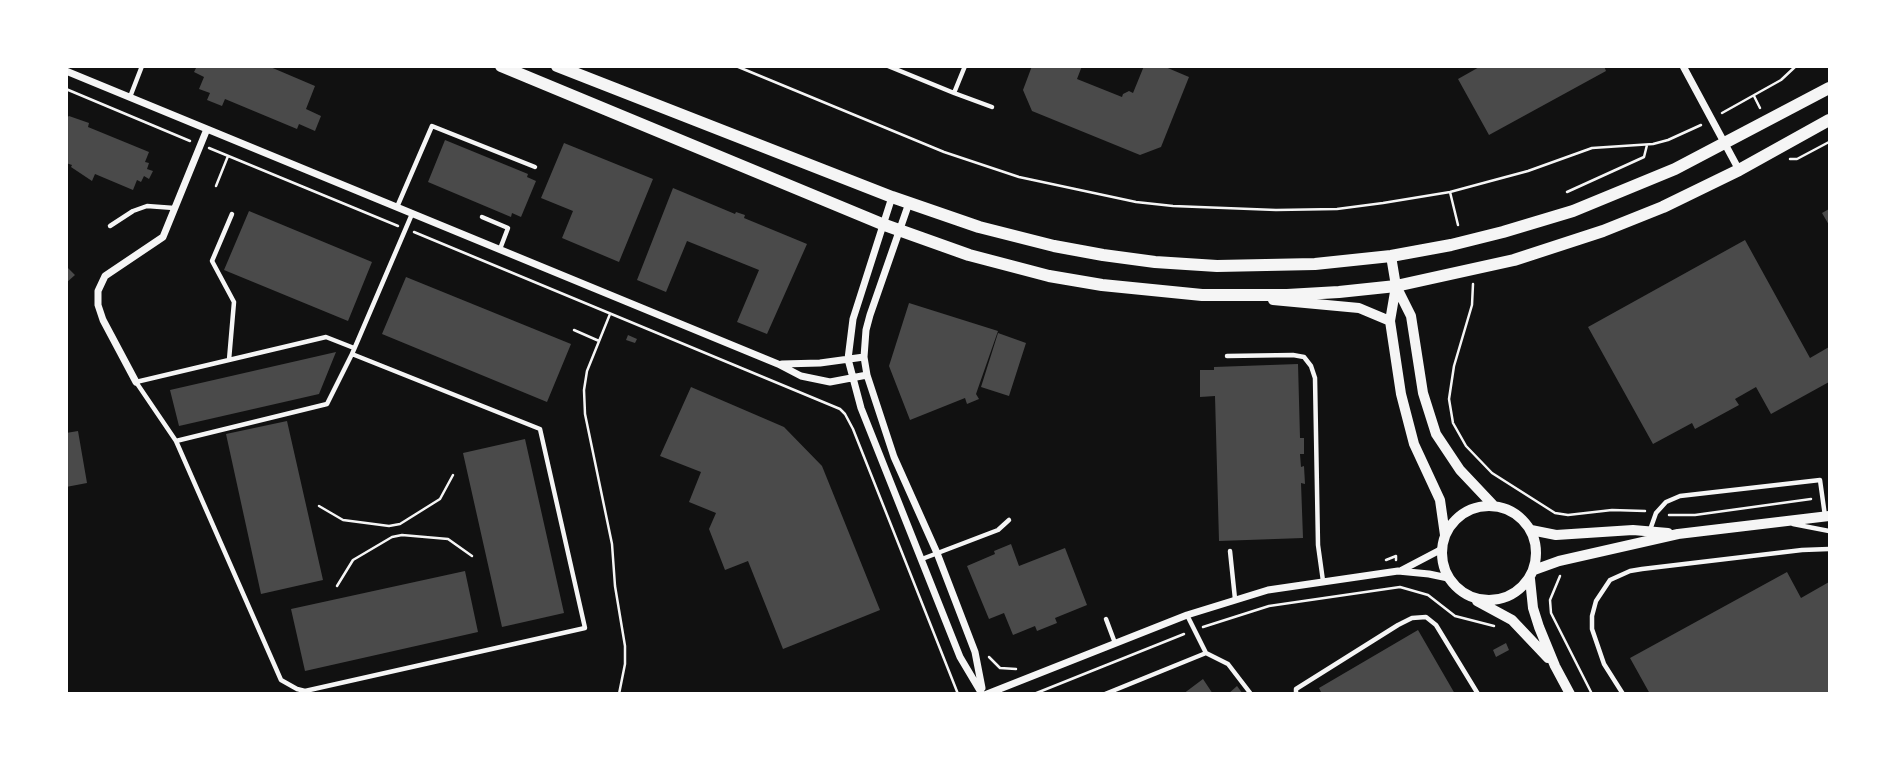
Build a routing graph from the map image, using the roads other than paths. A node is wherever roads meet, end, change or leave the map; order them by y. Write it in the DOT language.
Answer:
graph roads {
  1 [pos="142,66"];
  2 [pos="501,66"];
  3 [pos="557,66"];
  4 [pos="888,66"];
  5 [pos="965,66"];
  6 [pos="1683,66"];
  7 [pos="66,71"];
  8 [pos="1829,88"];
  9 [pos="954,93"];
  10 [pos="131,97"];
  11 [pos="992,107"];
  12 [pos="1829,120"];
  13 [pos="207,129"];
  14 [pos="1726,144"];
  15 [pos="535,167"];
  16 [pos="1739,170"];
  17 [pos="892,197"];
  18 [pos="909,203"];
  19 [pos="397,207"];
  20 [pos="174,208"];
  21 [pos="413,213"];
  22 [pos="232,214"];
  23 [pos="482,218"];
  24 [pos="882,224"];
  25 [pos="110,226"];
  26 [pos="899,230"];
  27 [pos="500,249"];
  28 [pos="1391,256"];
  29 [pos="1396,286"];
  30 [pos="1236,296"];
  31 [pos="1390,321"];
  32 [pos="354,348"];
  33 [pos="352,354"];
  34 [pos="1227,356"];
  35 [pos="864,357"];
  36 [pos="848,359"];
  37 [pos="229,360"];
  38 [pos="778,364"];
  39 [pos="867,375"];
  40 [pos="851,379"];
  41 [pos="136,382"];
  42 [pos="176,441"];
  43 [pos="1494,506"];
  44 [pos="1827,516"];
  45 [pos="1009,520"];
  46 [pos="1782,521"];
  47 [pos="1531,530"];
  48 [pos="1829,531"];
  49 [pos="1445,535"];
  50 [pos="1649,536"];
  51 [pos="1442,549"];
  52 [pos="1829,550"];
  53 [pos="1230,551"];
  54 [pos="937,553"];
  55 [pos="921,559"];
  56 [pos="1398,571"];
  57 [pos="1532,574"];
  58 [pos="1448,578"];
  59 [pos="1323,581"];
  60 [pos="1471,597"];
  61 [pos="1235,599"];
  62 [pos="1187,615"];
  63 [pos="1105,619"];
  64 [pos="1115,644"];
  65 [pos="1206,653"];
  66 [pos="1555,666"];
  67 [pos="984,694"];
  68 [pos="1105,694"];
  69 [pos="1251,694"];
  70 [pos="1296,694"];
  71 [pos="1478,694"];
  72 [pos="1570,694"];
  73 [pos="1623,694"];
  1 -- 10 [label="lane"];
  2 -- 24 [label="main road"];
  3 -- 17 [label="main road"];
  4 -- 9 [label="lane"];
  5 -- 9 [label="lane"];
  6 -- 14 [label="street"];
  7 -- 10 [label="street"];
  8 -- 14 [label="main road"];
  9 -- 11 [label="lane"];
  10 -- 13 [label="street"];
  12 -- 16 [label="main road"];
  13 -- 19 [label="street"];
  13 -- 20 [label="street"];
  14 -- 16 [label="street"];
  14 -- 28 [label="main road"];
  15 -- 19 [label="lane"];
  16 -- 29 [label="main road"];
  17 -- 18 [label="main road"];
  17 -- 24 [label="street"];
  18 -- 26 [label="street"];
  18 -- 28 [label="main road"];
  19 -- 21 [label="street"];
  20 -- 25 [label="lane"];
  20 -- 41 [label="street"];
  21 -- 27 [label="street"];
  21 -- 32 [label="lane"];
  22 -- 37 [label="lane"];
  23 -- 27 [label="lane"];
  24 -- 26 [label="main road"];
  24 -- 36 [label="street"];
  26 -- 30 [label="main road"];
  26 -- 35 [label="street"];
  27 -- 38 [label="street"];
  28 -- 29 [label="street"];
  29 -- 30 [label="main road"];
  29 -- 31 [label="street"];
  29 -- 43 [label="street"];
  30 -- 31 [label="street"];
  31 -- 49 [label="street"];
  32 -- 33 [label="lane"];
  32 -- 37 [label="lane"];
  33 -- 42 [label="lane"];
  33 -- 42 [label="lane"];
  34 -- 59 [label="lane"];
  35 -- 36 [label="street"];
  35 -- 39 [label="street"];
  36 -- 38 [label="street"];
  36 -- 40 [label="street"];
  37 -- 41 [label="lane"];
  38 -- 40 [label="street"];
  39 -- 40 [label="street"];
  39 -- 54 [label="street"];
  40 -- 55 [label="street"];
  41 -- 42 [label="lane"];
  43 -- 47 [label="street"];
  43 -- 49 [label="street"];
  44 -- 46 [label="street"];
  44 -- 50 [label="lane"];
  45 -- 54 [label="lane"];
  46 -- 48 [label="lane"];
  46 -- 50 [label="street"];
  47 -- 50 [label="street"];
  47 -- 57 [label="street"];
  49 -- 51 [label="street"];
  50 -- 57 [label="street"];
  51 -- 56 [label="street"];
  51 -- 58 [label="street"];
  52 -- 73 [label="lane"];
  53 -- 61 [label="lane"];
  54 -- 55 [label="lane"];
  54 -- 67 [label="street"];
  55 -- 67 [label="street"];
  56 -- 58 [label="street"];
  56 -- 59 [label="street"];
  57 -- 60 [label="street"];
  57 -- 66 [label="street"];
  58 -- 60 [label="street"];
  59 -- 61 [label="street"];
  60 -- 66 [label="street"];
  61 -- 62 [label="street"];
  62 -- 64 [label="street"];
  62 -- 65 [label="lane"];
  63 -- 64 [label="lane"];
  64 -- 67 [label="street"];
  65 -- 68 [label="lane"];
  65 -- 69 [label="lane"];
  66 -- 72 [label="street"];
  70 -- 71 [label="lane"];
}
